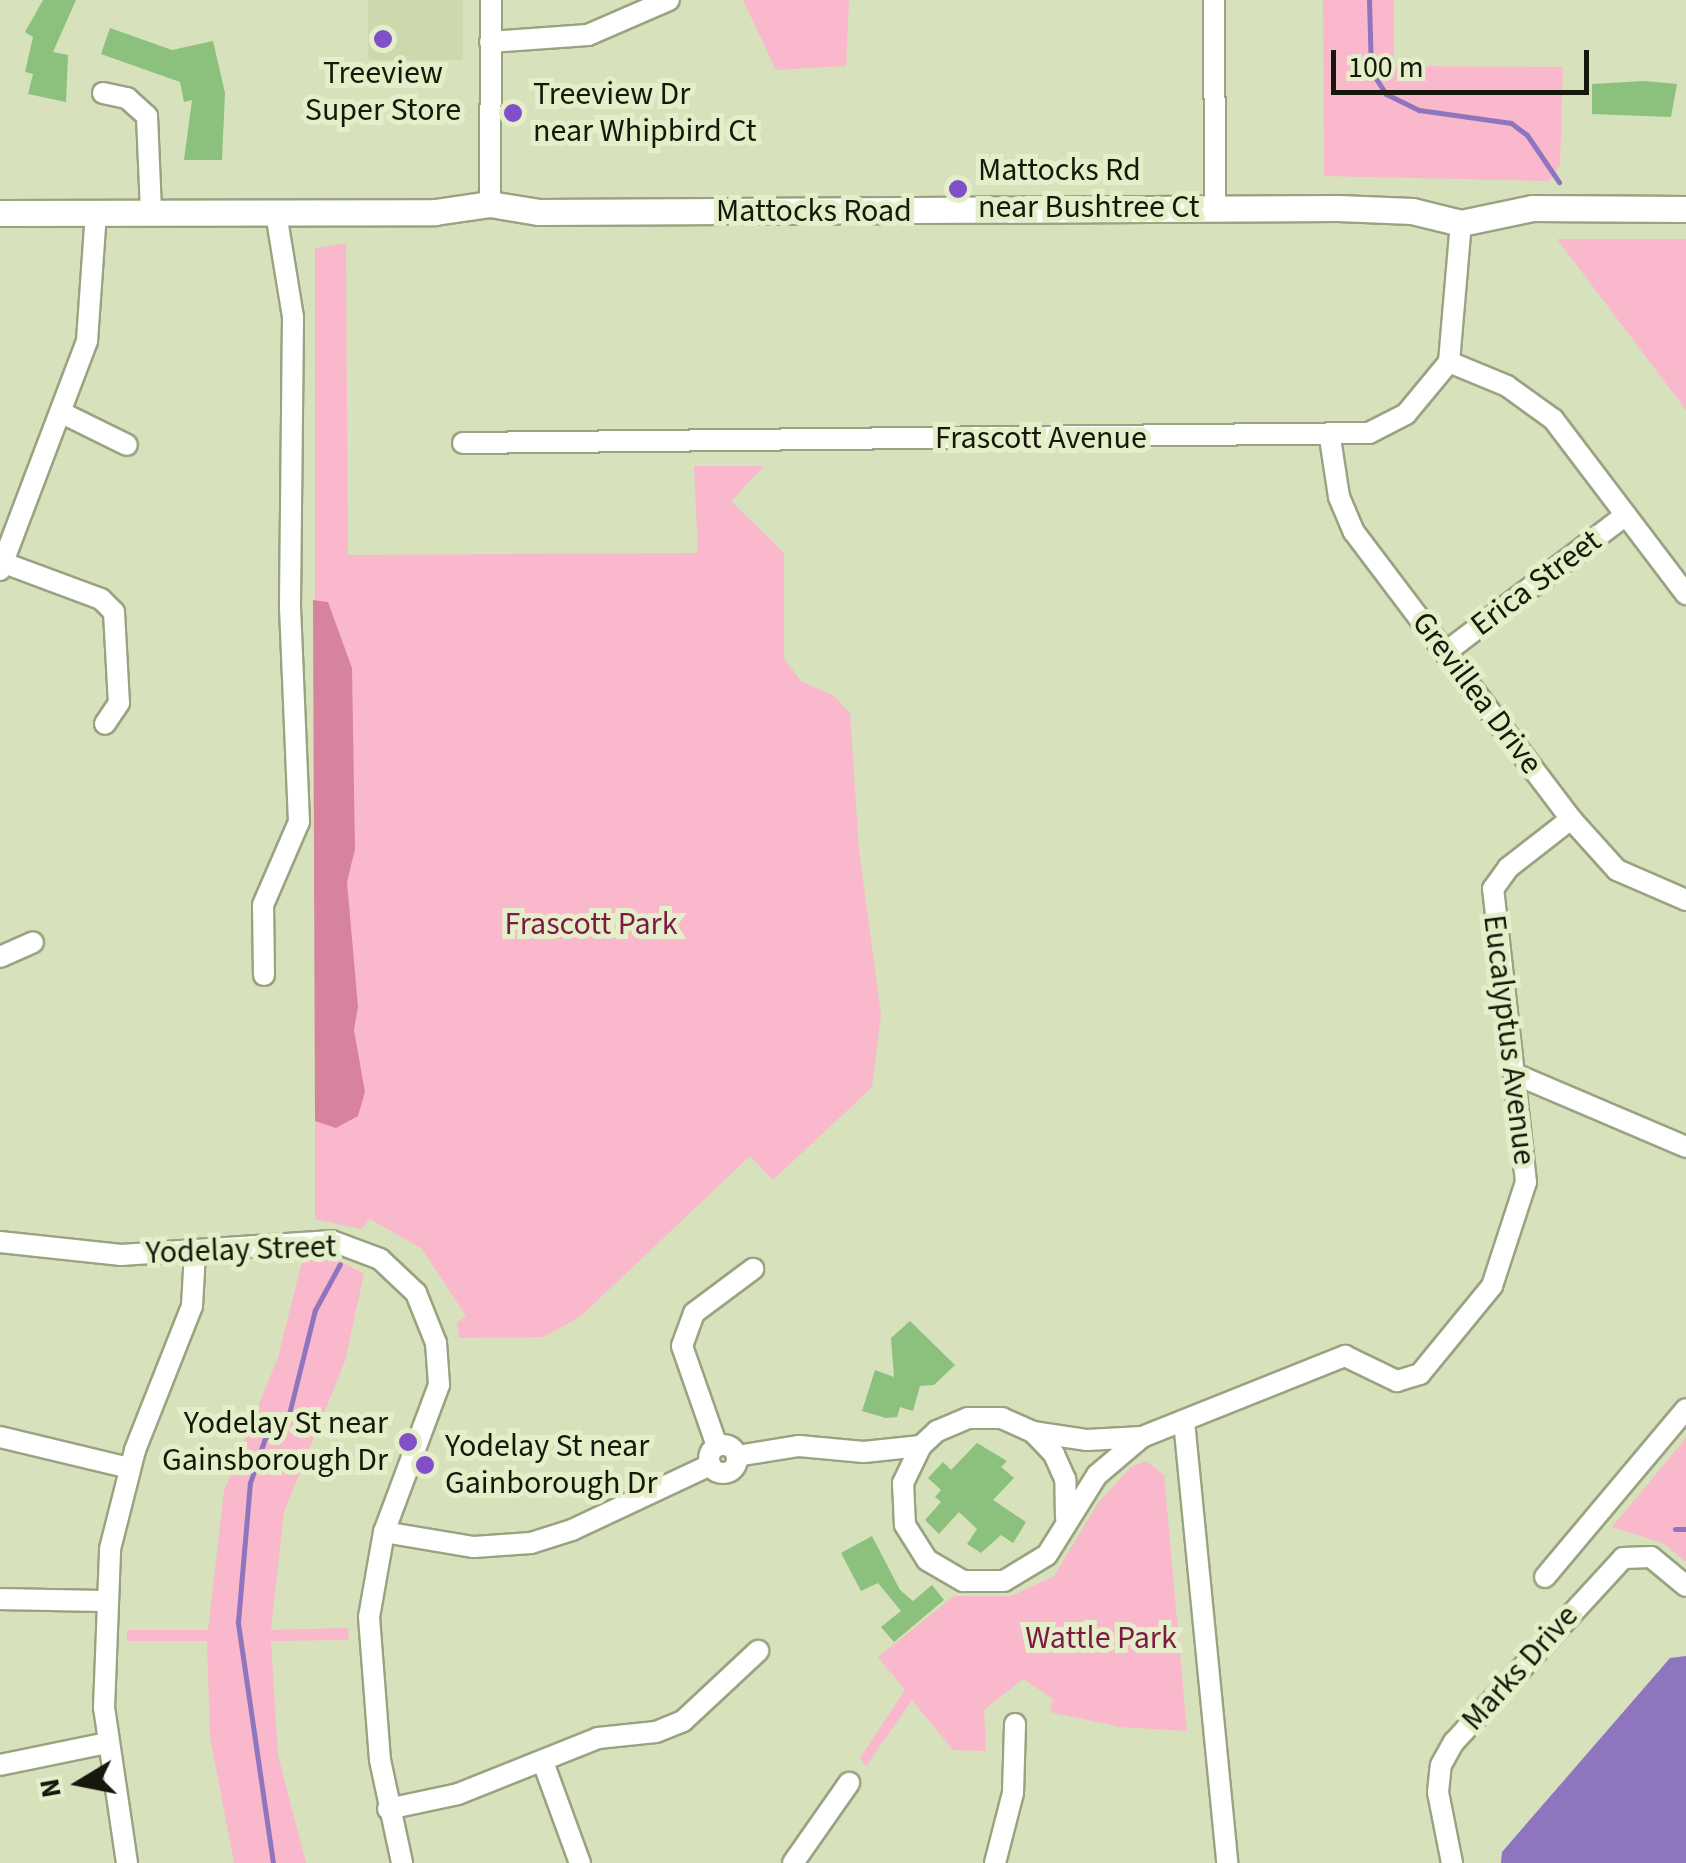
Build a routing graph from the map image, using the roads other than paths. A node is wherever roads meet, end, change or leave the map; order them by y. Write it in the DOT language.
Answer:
graph roads {
  1 [pos="491,0"];
  2 [pos="669,0"];
  3 [pos="1214,0"];
  4 [pos="490,42"];
  5 [pos="103,94"];
  6 [pos="490,204"];
  7 [pos="1686,208"];
  8 [pos="1215,210"];
  9 [pos="0,212"];
  10 [pos="96,212"];
  11 [pos="151,212"];
  12 [pos="276,213"];
  13 [pos="1461,223"];
  14 [pos="1449,362"];
  15 [pos="64,414"];
  16 [pos="1330,438"];
  17 [pos="463,443"];
  18 [pos="128,445"];
  19 [pos="1626,515"];
  20 [pos="2,566"];
  21 [pos="1686,594"];
  22 [pos="1446,652"];
  23 [pos="105,724"];
  24 [pos="1571,819"];
  25 [pos="1686,900"];
  26 [pos="33,942"];
  27 [pos="0,958"];
  28 [pos="264,975"];
  29 [pos="1516,1074"];
  30 [pos="1686,1148"];
  31 [pos="0,1242"];
  32 [pos="195,1253"];
  33 [pos="753,1269"];
  34 [pos="1686,1409"];
  35 [pos="1184,1421"];
  36 [pos="1033,1432"];
  37 [pos="0,1437"];
  38 [pos="1142,1437"];
  39 [pos="921,1446"];
  40 [pos="864,1452"];
  41 [pos="713,1455"];
  42 [pos="129,1468"];
  43 [pos="903,1484"];
  44 [pos="1066,1518"];
  45 [pos="384,1532"];
  46 [pos="1545,1577"];
  47 [pos="1686,1586"];
  48 [pos="0,1599"];
  49 [pos="106,1601"];
  50 [pos="758,1652"];
  51 [pos="1016,1724"];
  52 [pos="107,1742"];
  53 [pos="542,1762"];
  54 [pos="0,1766"];
  55 [pos="849,1782"];
  56 [pos="388,1809"];
  57 [pos="127,1863"];
  58 [pos="402,1863"];
  59 [pos="580,1863"];
  60 [pos="793,1863"];
  61 [pos="995,1863"];
  62 [pos="1226,1863"];
  63 [pos="1452,1863"];
  1 -- 4 [label="street"];
  2 -- 4 [label="street"];
  3 -- 8 [label="street"];
  4 -- 6 [label="street"];
  5 -- 11 [label="street"];
  6 -- 8 [label="street, Mattocks Road"];
  6 -- 12 [label="street, Mattocks Road"];
  7 -- 13 [label="street, Mattocks Road"];
  8 -- 13 [label="street, Mattocks Road"];
  9 -- 10 [label="street, Mattocks Road"];
  10 -- 11 [label="street, Mattocks Road"];
  10 -- 15 [label="street"];
  11 -- 12 [label="street, Mattocks Road"];
  12 -- 28 [label="street"];
  13 -- 14 [label="street"];
  14 -- 16 [label="street, Frascott Avenue"];
  14 -- 19 [label="street"];
  15 -- 18 [label="street"];
  15 -- 20 [label="street"];
  16 -- 17 [label="street, Frascott Avenue"];
  16 -- 22 [label="street, Grevillea Drive"];
  19 -- 21 [label="street"];
  19 -- 22 [label="street, Erica Street"];
  20 -- 23 [label="street"];
  22 -- 24 [label="street, Grevillea Drive"];
  24 -- 25 [label="street, Grevillea Drive"];
  24 -- 29 [label="street, Eucalyptus Avenue"];
  26 -- 27 [label="street"];
  29 -- 30 [label="street"];
  29 -- 35 [label="street, Eucalyptus Avenue"];
  31 -- 32 [label="street, Yodelay Street"];
  32 -- 42 [label="street"];
  32 -- 45 [label="street, Yodelay Street"];
  33 -- 41 [label="street"];
  34 -- 46 [label="street"];
  35 -- 38 [label="street"];
  35 -- 62 [label="street"];
  36 -- 38 [label="street"];
  36 -- 39 [label="street"];
  36 -- 44 [label="street"];
  37 -- 42 [label="street"];
  38 -- 44 [label="street"];
  39 -- 40 [label="street"];
  39 -- 43 [label="street"];
  40 -- 41 [label="street"];
  40 -- 43 [label="street"];
  41 -- 45 [label="street"];
  42 -- 49 [label="street"];
  43 -- 44 [label="street"];
  45 -- 56 [label="street, Yodelay Street"];
  47 -- 63 [label="street, Marks Drive"];
  48 -- 49 [label="street"];
  49 -- 52 [label="street"];
  50 -- 53 [label="street"];
  51 -- 61 [label="street"];
  52 -- 54 [label="street"];
  52 -- 57 [label="street"];
  53 -- 56 [label="street"];
  53 -- 59 [label="street"];
  55 -- 60 [label="street"];
  56 -- 58 [label="street, Yodelay Street"];
}
